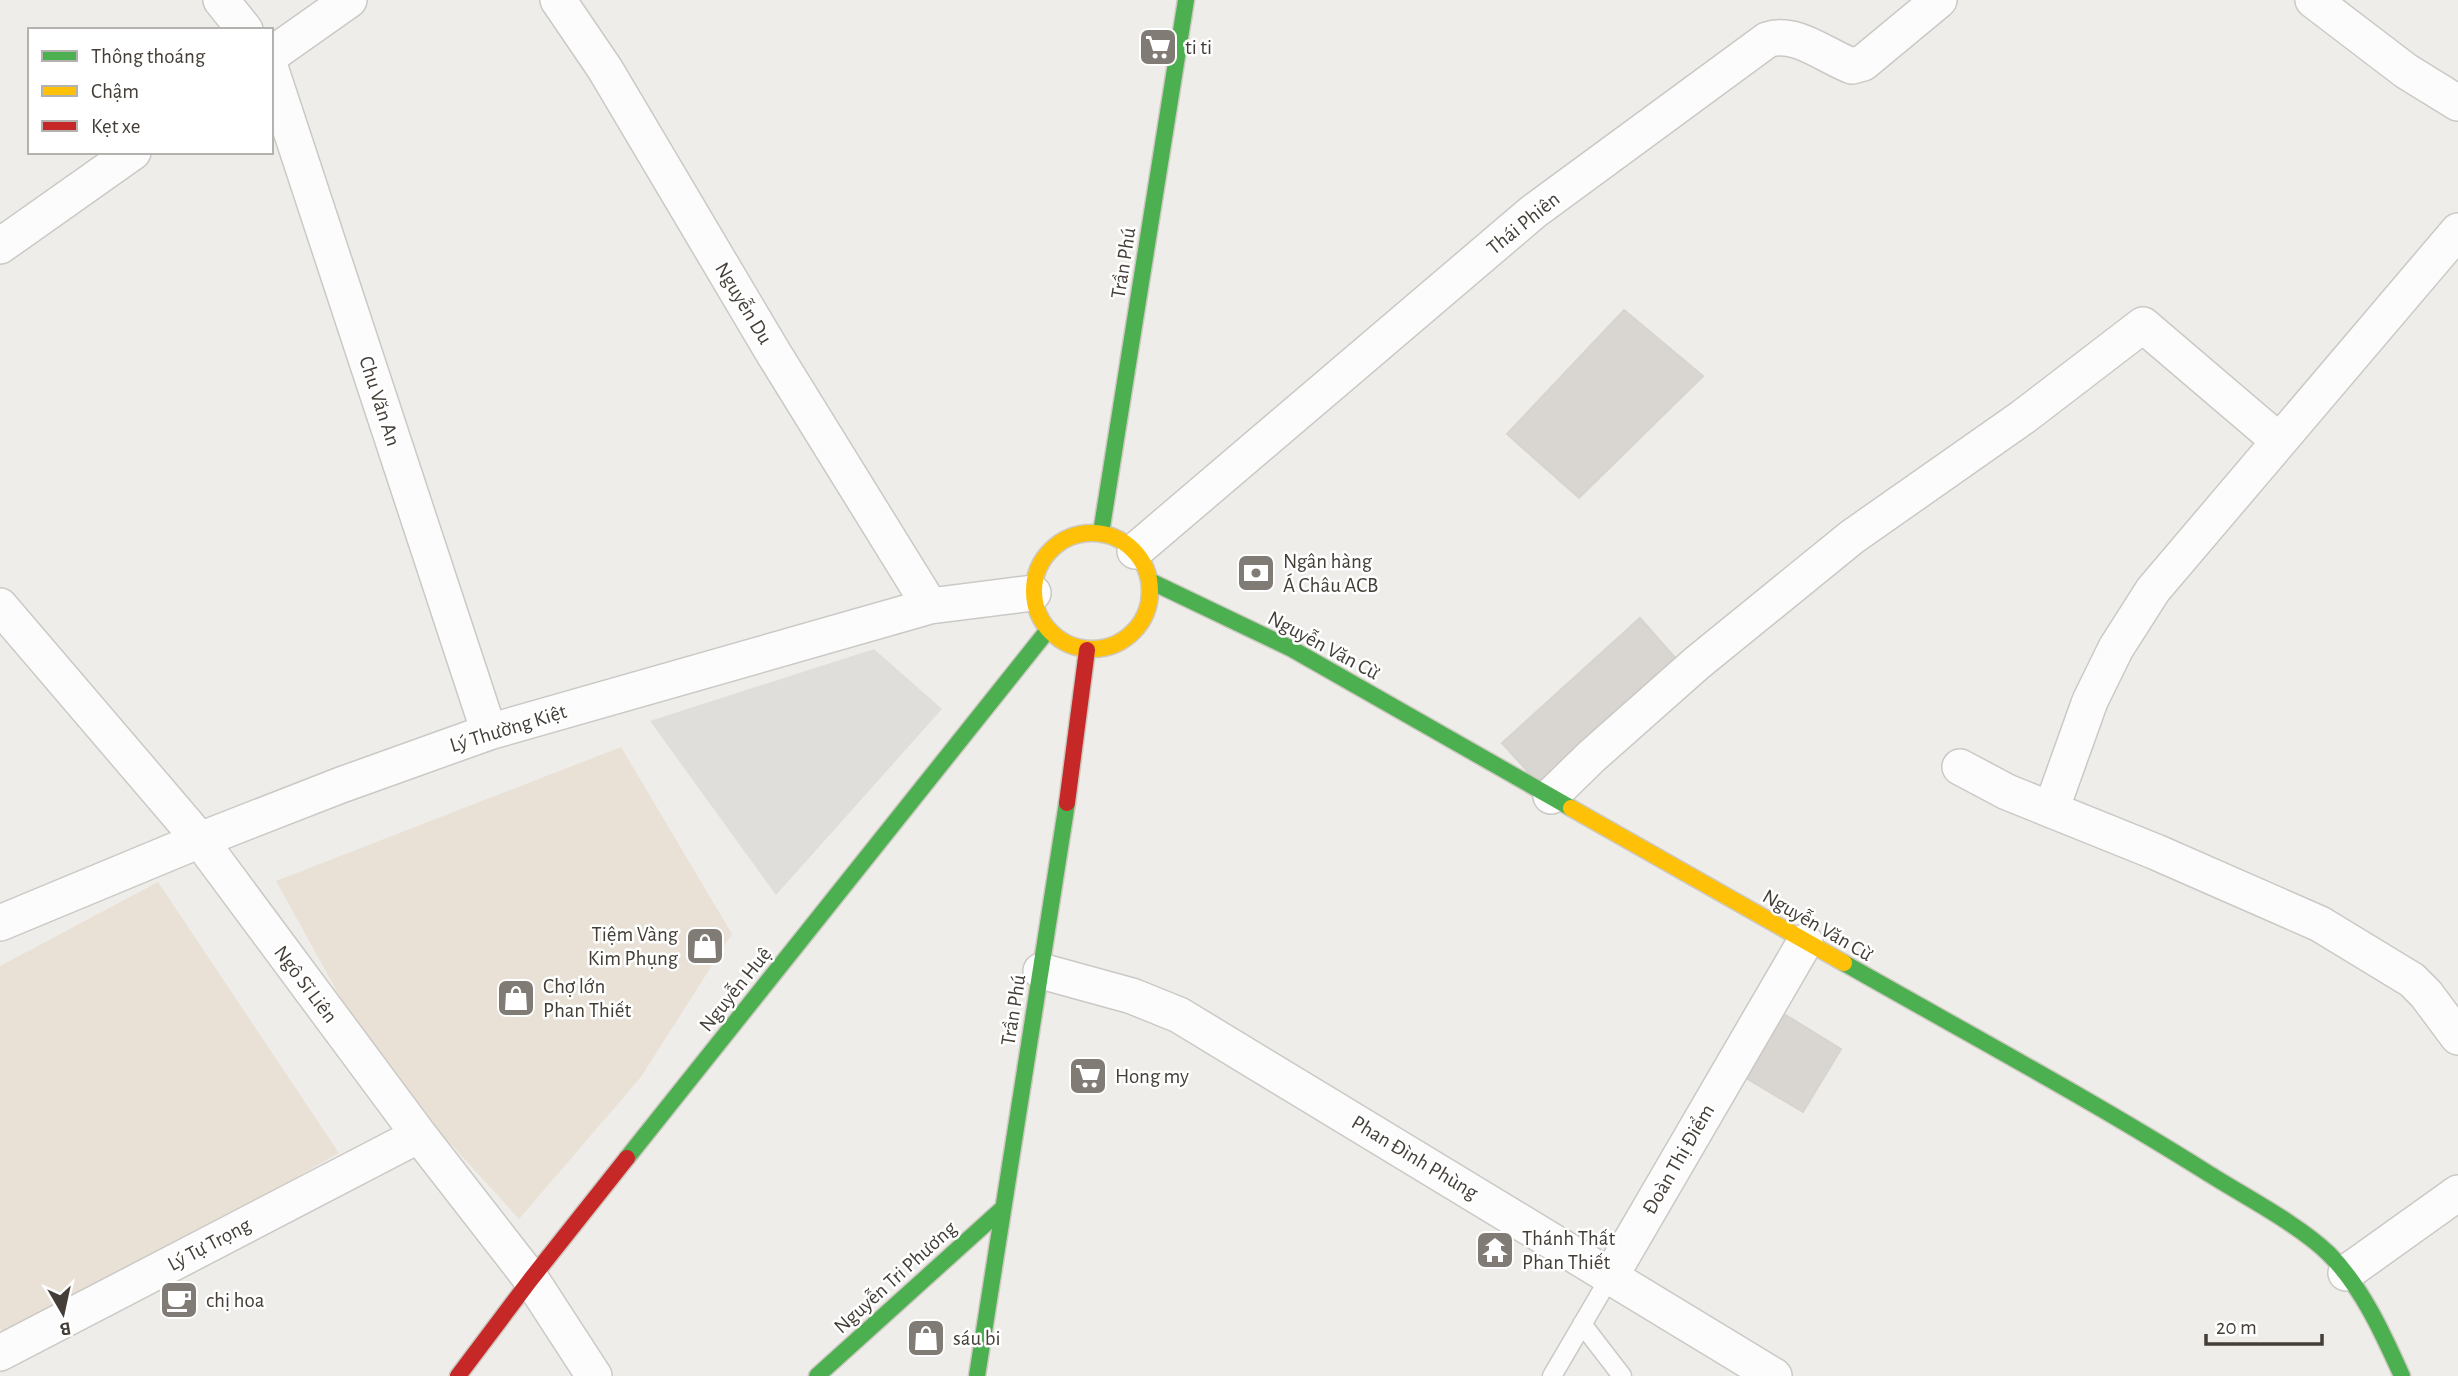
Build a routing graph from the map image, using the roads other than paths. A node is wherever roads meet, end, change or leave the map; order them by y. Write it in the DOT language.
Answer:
graph roads {
  1 [pos="221,0"];
  2 [pos="349,0"];
  3 [pos="558,0"];
  4 [pos="1186,0"];
  5 [pos="1939,0"];
  6 [pos="2313,0"];
  7 [pos="243,28"];
  8 [pos="273,54"];
  9 [pos="273,76"];
  10 [pos="2458,103"];
  11 [pos="130,154"];
  12 [pos="2458,231"];
  13 [pos="0,246"];
  14 [pos="2279,441"];
  15 [pos="1101,533"];
  16 [pos="1143,566"];
  17 [pos="1034,593"];
  18 [pos="0,606"];
  19 [pos="930,606"];
  20 [pos="1048,630"];
  21 [pos="1087,650"];
  22 [pos="489,732"];
  23 [pos="1960,767"];
  24 [pos="1551,796"];
  25 [pos="2051,810"];
  26 [pos="200,840"];
  27 [pos="0,923"];
  28 [pos="1805,942"];
  29 [pos="1041,971"];
  30 [pos="2458,1037"];
  31 [pos="419,1135"];
  32 [pos="2458,1193"];
  33 [pos="1002,1209"];
  34 [pos="2346,1273"];
  35 [pos="1609,1277"];
  36 [pos="531,1279"];
  37 [pos="1582,1324"];
  38 [pos="0,1353"];
  39 [pos="458,1376"];
  40 [pos="594,1376"];
  41 [pos="817,1376"];
  42 [pos="977,1376"];
  43 [pos="1552,1376"];
  44 [pos="1622,1376"];
  45 [pos="1774,1376"];
  46 [pos="2402,1376"];
  1 -- 7 [label="street"];
  2 -- 8 [label="street"];
  3 -- 19 [label="street, Nguyễn Du"];
  4 -- 15 [label="main road, Trần Phú"];
  5 -- 16 [label="street, Thái Phiên"];
  6 -- 10 [label="street"];
  9 -- 22 [label="street, Chu Văn An"];
  11 -- 13 [label="street"];
  12 -- 14 [label="street"];
  14 -- 24 [label="street"];
  14 -- 25 [label="street"];
  15 -- 16 [label="main road"];
  15 -- 17 [label="main road"];
  16 -- 21 [label="main road"];
  16 -- 24 [label="main road, Nguyễn Văn Cừ"];
  17 -- 19 [label="street, Lý Thường Kiệt"];
  17 -- 20 [label="main road"];
  18 -- 26 [label="street, Ngô Sĩ Liên"];
  19 -- 22 [label="street, Lý Thường Kiệt"];
  20 -- 21 [label="main road"];
  20 -- 36 [label="main road, Nguyễn Huệ"];
  21 -- 29 [label="main road, Trần Phú"];
  22 -- 26 [label="street, Lý Thường Kiệt"];
  23 -- 25 [label="street"];
  24 -- 28 [label="main road, Nguyễn Văn Cừ"];
  25 -- 30 [label="street"];
  26 -- 27 [label="street, Lý Thường Kiệt"];
  26 -- 31 [label="street, Ngô Sĩ Liên"];
  28 -- 34 [label="main road, Nguyễn Văn Cừ"];
  28 -- 35 [label="street, Đoàn Thị Điểm"];
  29 -- 33 [label="main road, Trần Phú"];
  29 -- 35 [label="street, Phan Đình Phùng"];
  31 -- 36 [label="street, Ngô Sĩ Liên"];
  31 -- 38 [label="street, Lý Tự Trọng"];
  32 -- 34 [label="street"];
  33 -- 41 [label="main road, Nguyễn Tri Phương"];
  33 -- 42 [label="main road, Trần Phú"];
  34 -- 46 [label="main road, Nguyễn Văn Cừ"];
  35 -- 37 [label="lane, Đoàn Thị Điểm"];
  35 -- 45 [label="street, Phan Đình Phùng"];
  36 -- 39 [label="main road, Nguyễn Huệ"];
  36 -- 40 [label="street, Ngô Sĩ Liên"];
  37 -- 43 [label="lane, Đoàn Thị Điểm"];
  37 -- 44 [label="lane"];
}
